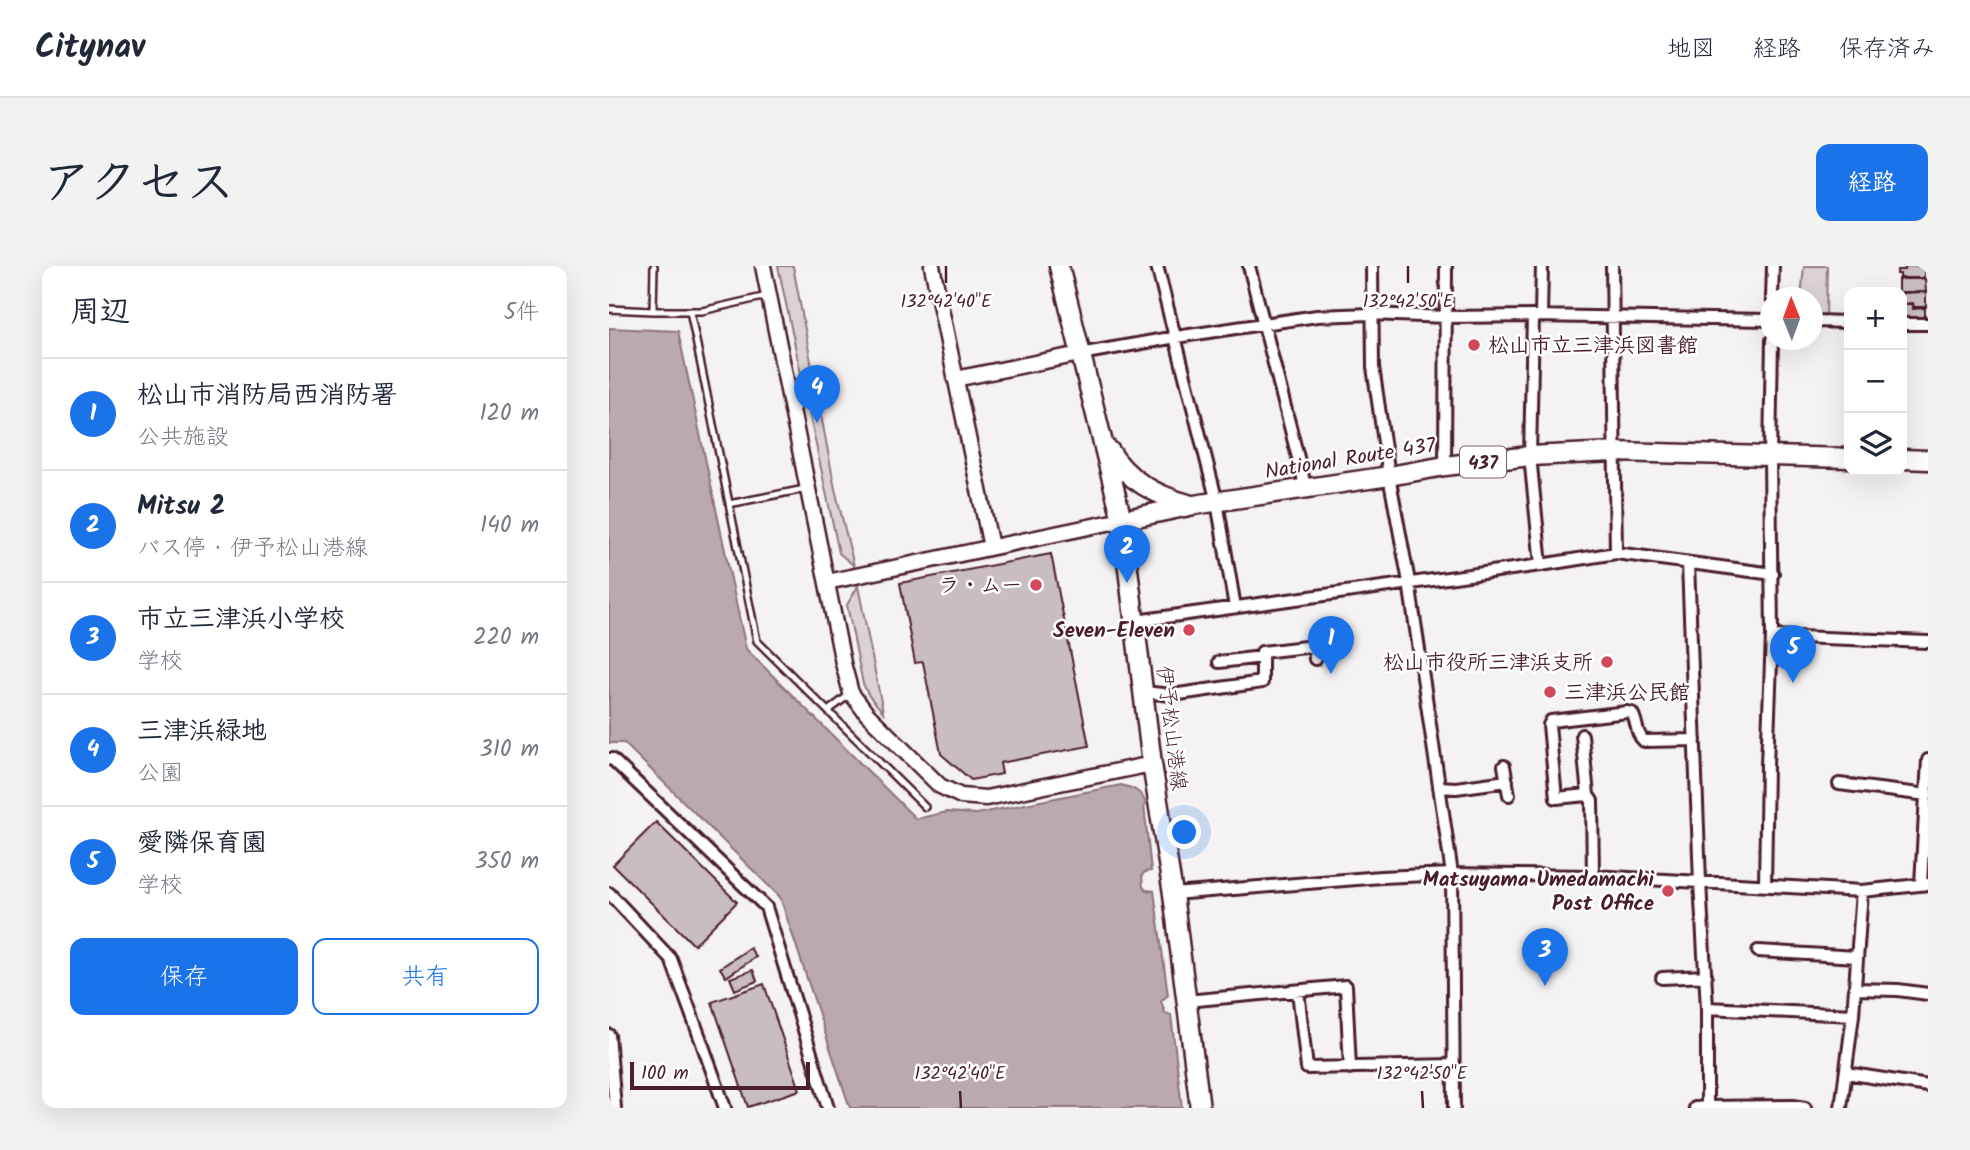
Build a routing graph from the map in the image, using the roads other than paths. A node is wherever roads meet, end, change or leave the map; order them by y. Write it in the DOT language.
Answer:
graph roads {
  1 [pos="654,266"];
  2 [pos="932,266"];
  3 [pos="1059,266"];
  4 [pos="1157,266"];
  5 [pos="1249,266"];
  6 [pos="1372,266"];
  7 [pos="1446,266"];
  8 [pos="1542,266"];
  9 [pos="1612,266"];
  10 [pos="1773,266"];
  11 [pos="763,267"];
  12 [pos="1772,287"];
  13 [pos="769,296"];
  14 [pos="609,309"];
  15 [pos="653,311"];
  16 [pos="690,311"];
  17 [pos="1371,314"];
  18 [pos="1537,316"];
  19 [pos="1447,317"];
  20 [pos="1612,318"];
  21 [pos="1760,320"];
  22 [pos="1823,321"];
  23 [pos="1844,322"];
  24 [pos="1263,323"];
  25 [pos="1907,324"];
  26 [pos="1928,324"];
  27 [pos="1176,337"];
  28 [pos="1772,350"];
  29 [pos="1080,354"];
  30 [pos="955,379"];
  31 [pos="1102,438"];
  32 [pos="1614,452"];
  33 [pos="1530,456"];
  34 [pos="1770,456"];
  35 [pos="1844,458"];
  36 [pos="1907,460"];
  37 [pos="1928,460"];
  38 [pos="1445,466"];
  39 [pos="1389,476"];
  40 [pos="808,489"];
  41 [pos="1305,489"];
  42 [pos="1217,502"];
  43 [pos="729,504"];
  44 [pos="1194,505"];
  45 [pos="1122,520"];
  46 [pos="991,547"];
  47 [pos="1616,552"];
  48 [pos="1688,563"];
  49 [pos="1541,565"];
  50 [pos="1773,574"];
  51 [pos="827,582"];
  52 [pos="1409,582"];
  53 [pos="1235,607"];
  54 [pos="1136,621"];
  55 [pos="1772,636"];
  56 [pos="1928,642"];
  57 [pos="1262,657"];
  58 [pos="1315,659"];
  59 [pos="1219,662"];
  60 [pos="1143,692"];
  61 [pos="851,693"];
  62 [pos="828,711"];
  63 [pos="1583,735"];
  64 [pos="1695,740"];
  65 [pos="609,759"];
  66 [pos="1928,760"];
  67 [pos="1152,764"];
  68 [pos="1504,765"];
  69 [pos="1507,781"];
  70 [pos="1839,784"];
  71 [pos="1439,787"];
  72 [pos="1509,795"];
  73 [pos="1588,795"];
  74 [pos="1927,795"];
  75 [pos="925,807"];
  76 [pos="1452,874"];
  77 [pos="1593,876"];
  78 [pos="1700,882"];
  79 [pos="1925,884"];
  80 [pos="1765,885"];
  81 [pos="1862,891"];
  82 [pos="609,893"];
  83 [pos="1173,894"];
  84 [pos="1758,951"];
  85 [pos="1857,957"];
  86 [pos="1706,976"];
  87 [pos="1662,978"];
  88 [pos="1855,989"];
  89 [pos="1298,991"];
  90 [pos="1928,994"];
  91 [pos="1186,1001"];
  92 [pos="1707,1008"];
  93 [pos="1853,1015"];
  94 [pos="609,1035"];
  95 [pos="1453,1065"];
  96 [pos="1350,1068"];
  97 [pos="1846,1073"];
  98 [pos="1928,1086"];
  99 [pos="1701,1107"];
  100 [pos="615,1108"];
  101 [pos="725,1108"];
  102 [pos="828,1108"];
  103 [pos="1200,1108"];
  104 [pos="1454,1108"];
  105 [pos="1805,1108"];
  106 [pos="1841,1108"];
  1 -- 15 [label="lane"];
  2 -- 30 [label="street"];
  3 -- 29 [label="main road"];
  4 -- 27 [label="street"];
  5 -- 24 [label="street"];
  6 -- 17 [label="street"];
  7 -- 19 [label="street"];
  8 -- 18 [label="street"];
  9 -- 20 [label="street"];
  10 -- 12 [label="street"];
  11 -- 13 [label="street"];
  13 -- 16 [label="lane"];
  13 -- 40 [label="street"];
  14 -- 15 [label="lane"];
  15 -- 16 [label="lane"];
  16 -- 43 [label="lane"];
  17 -- 19 [label="street"];
  17 -- 24 [label="street"];
  17 -- 39 [label="street"];
  18 -- 19 [label="street"];
  18 -- 20 [label="street"];
  18 -- 33 [label="street"];
  19 -- 38 [label="street"];
  20 -- 21 [label="street"];
  20 -- 32 [label="street"];
  22 -- 23 [label="street"];
  24 -- 27 [label="street"];
  24 -- 41 [label="street"];
  25 -- 26 [label="street"];
  27 -- 29 [label="street"];
  27 -- 42 [label="street"];
  28 -- 34 [label="street"];
  29 -- 30 [label="street"];
  29 -- 31 [label="main road"];
  30 -- 46 [label="street"];
  31 -- 44 [label="main road"];
  31 -- 45 [label="main road"];
  32 -- 33 [label="main road, National Route 437 / 437"];
  32 -- 34 [label="main road, National Route 437 / 437"];
  32 -- 47 [label="street"];
  33 -- 38 [label="main road, National Route 437 / 437"];
  33 -- 49 [label="street"];
  34 -- 35 [label="main road, National Route 437 / 437"];
  34 -- 50 [label="street"];
  36 -- 37 [label="main road"];
  38 -- 39 [label="main road, National Route 437 / 437"];
  39 -- 41 [label="main road, National Route 437 / 437"];
  39 -- 52 [label="street"];
  40 -- 43 [label="lane"];
  40 -- 51 [label="street"];
  41 -- 42 [label="main road, National Route 437 / 437"];
  42 -- 44 [label="main road, National Route 437 / 437"];
  42 -- 53 [label="street"];
  43 -- 62 [label="lane"];
  44 -- 45 [label="main road, National Route 437 / 437"];
  45 -- 46 [label="street"];
  45 -- 54 [label="main road, 伊予松山港線"];
  46 -- 51 [label="street"];
  47 -- 48 [label="street"];
  47 -- 49 [label="street"];
  48 -- 50 [label="street"];
  48 -- 64 [label="street"];
  49 -- 52 [label="street"];
  50 -- 55 [label="street"];
  51 -- 61 [label="street"];
  52 -- 53 [label="street"];
  52 -- 71 [label="street"];
  53 -- 54 [label="street"];
  54 -- 60 [label="main road, 伊予松山港線"];
  55 -- 56 [label="street"];
  55 -- 80 [label="street"];
  57 -- 58 [label="street"];
  57 -- 59 [label="street"];
  57 -- 60 [label="street"];
  60 -- 67 [label="main road, 伊予松山港線"];
  61 -- 62 [label="lane"];
  61 -- 67 [label="street"];
  62 -- 75 [label="lane"];
  63 -- 73 [label="street"];
  64 -- 73 [label="street"];
  64 -- 78 [label="street"];
  65 -- 102 [label="street"];
  66 -- 74 [label="street"];
  67 -- 83 [label="main road, 伊予松山港線"];
  68 -- 69 [label="street"];
  69 -- 71 [label="street"];
  69 -- 72 [label="street"];
  70 -- 74 [label="street"];
  71 -- 76 [label="street"];
  73 -- 77 [label="street"];
  74 -- 79 [label="street"];
  76 -- 77 [label="street"];
  76 -- 83 [label="street"];
  76 -- 95 [label="street"];
  77 -- 78 [label="street"];
  78 -- 80 [label="street"];
  78 -- 86 [label="street"];
  79 -- 81 [label="street"];
  80 -- 81 [label="street"];
  81 -- 85 [label="street"];
  82 -- 101 [label="street"];
  83 -- 91 [label="main road, 伊予松山港線"];
  84 -- 85 [label="street"];
  85 -- 88 [label="street"];
  86 -- 87 [label="street"];
  86 -- 92 [label="street"];
  88 -- 90 [label="street"];
  88 -- 93 [label="street"];
  89 -- 91 [label="street"];
  89 -- 96 [label="street"];
  89 -- 96 [label="street"];
  91 -- 103 [label="main road, 伊予松山港線"];
  92 -- 93 [label="street"];
  92 -- 99 [label="street"];
  93 -- 97 [label="street"];
  94 -- 100 [label="street"];
  95 -- 96 [label="street"];
  95 -- 104 [label="street"];
  97 -- 98 [label="street"];
  97 -- 106 [label="street"];
  99 -- 105 [label="street"];
}
